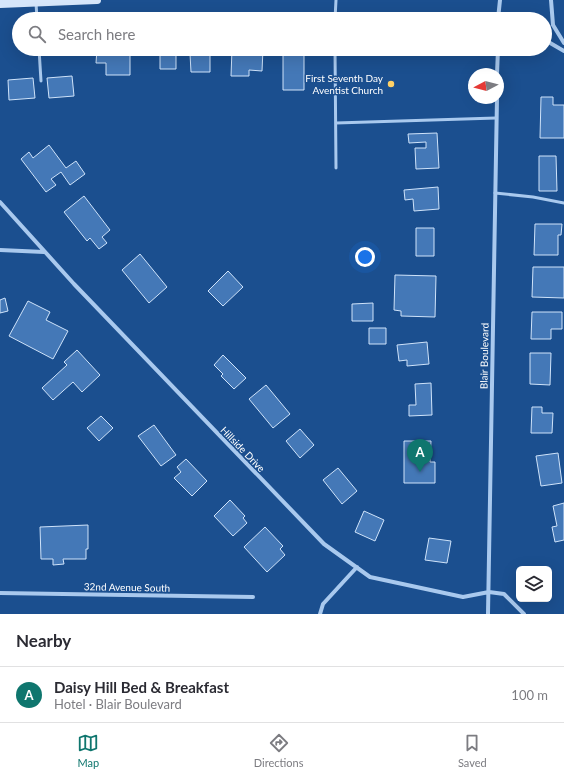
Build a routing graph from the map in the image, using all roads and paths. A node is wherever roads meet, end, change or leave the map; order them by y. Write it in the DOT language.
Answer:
graph roads {
  1 [pos="97,0"];
  2 [pos="336,0"];
  3 [pos="500,0"];
  4 [pos="551,0"];
  5 [pos="36,3"];
  6 [pos="0,4"];
  7 [pos="37,12"];
  8 [pos="335,12"];
  9 [pos="500,12"];
  10 [pos="552,12"];
  11 [pos="552,12"];
  12 [pos="564,43"];
  13 [pos="552,45"];
  14 [pos="564,51"];
  15 [pos="39,56"];
  16 [pos="335,56"];
  17 [pos="498,56"];
  18 [pos="497,68"];
  19 [pos="41,81"];
  20 [pos="497,104"];
  21 [pos="496,118"];
  22 [pos="336,123"];
  23 [pos="336,168"];
  24 [pos="495,193"];
  25 [pos="0,202"];
  26 [pos="564,203"];
  27 [pos="0,250"];
  28 [pos="45,252"];
  29 [pos="356,568"];
  30 [pos="489,592"];
  31 [pos="0,593"];
  32 [pos="253,597"];
  33 [pos="320,614"];
  34 [pos="488,614"];
  35 [pos="524,614"];
  1 -- 5 [label="main road"];
  2 -- 8 [label="lane"];
  3 -- 9 [label="street"];
  4 -- 11 [label="street"];
  5 -- 6 [label="main road"];
  5 -- 7 [label="lane"];
  10 -- 12 [label="street"];
  13 -- 14 [label="street"];
  15 -- 19 [label="lane"];
  16 -- 22 [label="lane"];
  17 -- 18 [label="street"];
  20 -- 21 [label="street, Blair Boulevard"];
  21 -- 22 [label="lane"];
  21 -- 24 [label="street, Blair Boulevard"];
  22 -- 23 [label="lane"];
  24 -- 26 [label="lane"];
  24 -- 30 [label="street, Blair Boulevard"];
  25 -- 28 [label="street, Hillside Drive"];
  27 -- 28 [label="street"];
  28 -- 29 [label="street, Hillside Drive"];
  29 -- 30 [label="street, Hillside Drive"];
  29 -- 33 [label="street"];
  30 -- 34 [label="street, Blair Boulevard"];
  30 -- 35 [label="street, Hillside Drive"];
  31 -- 32 [label="street, 32nd Avenue South"];
}
